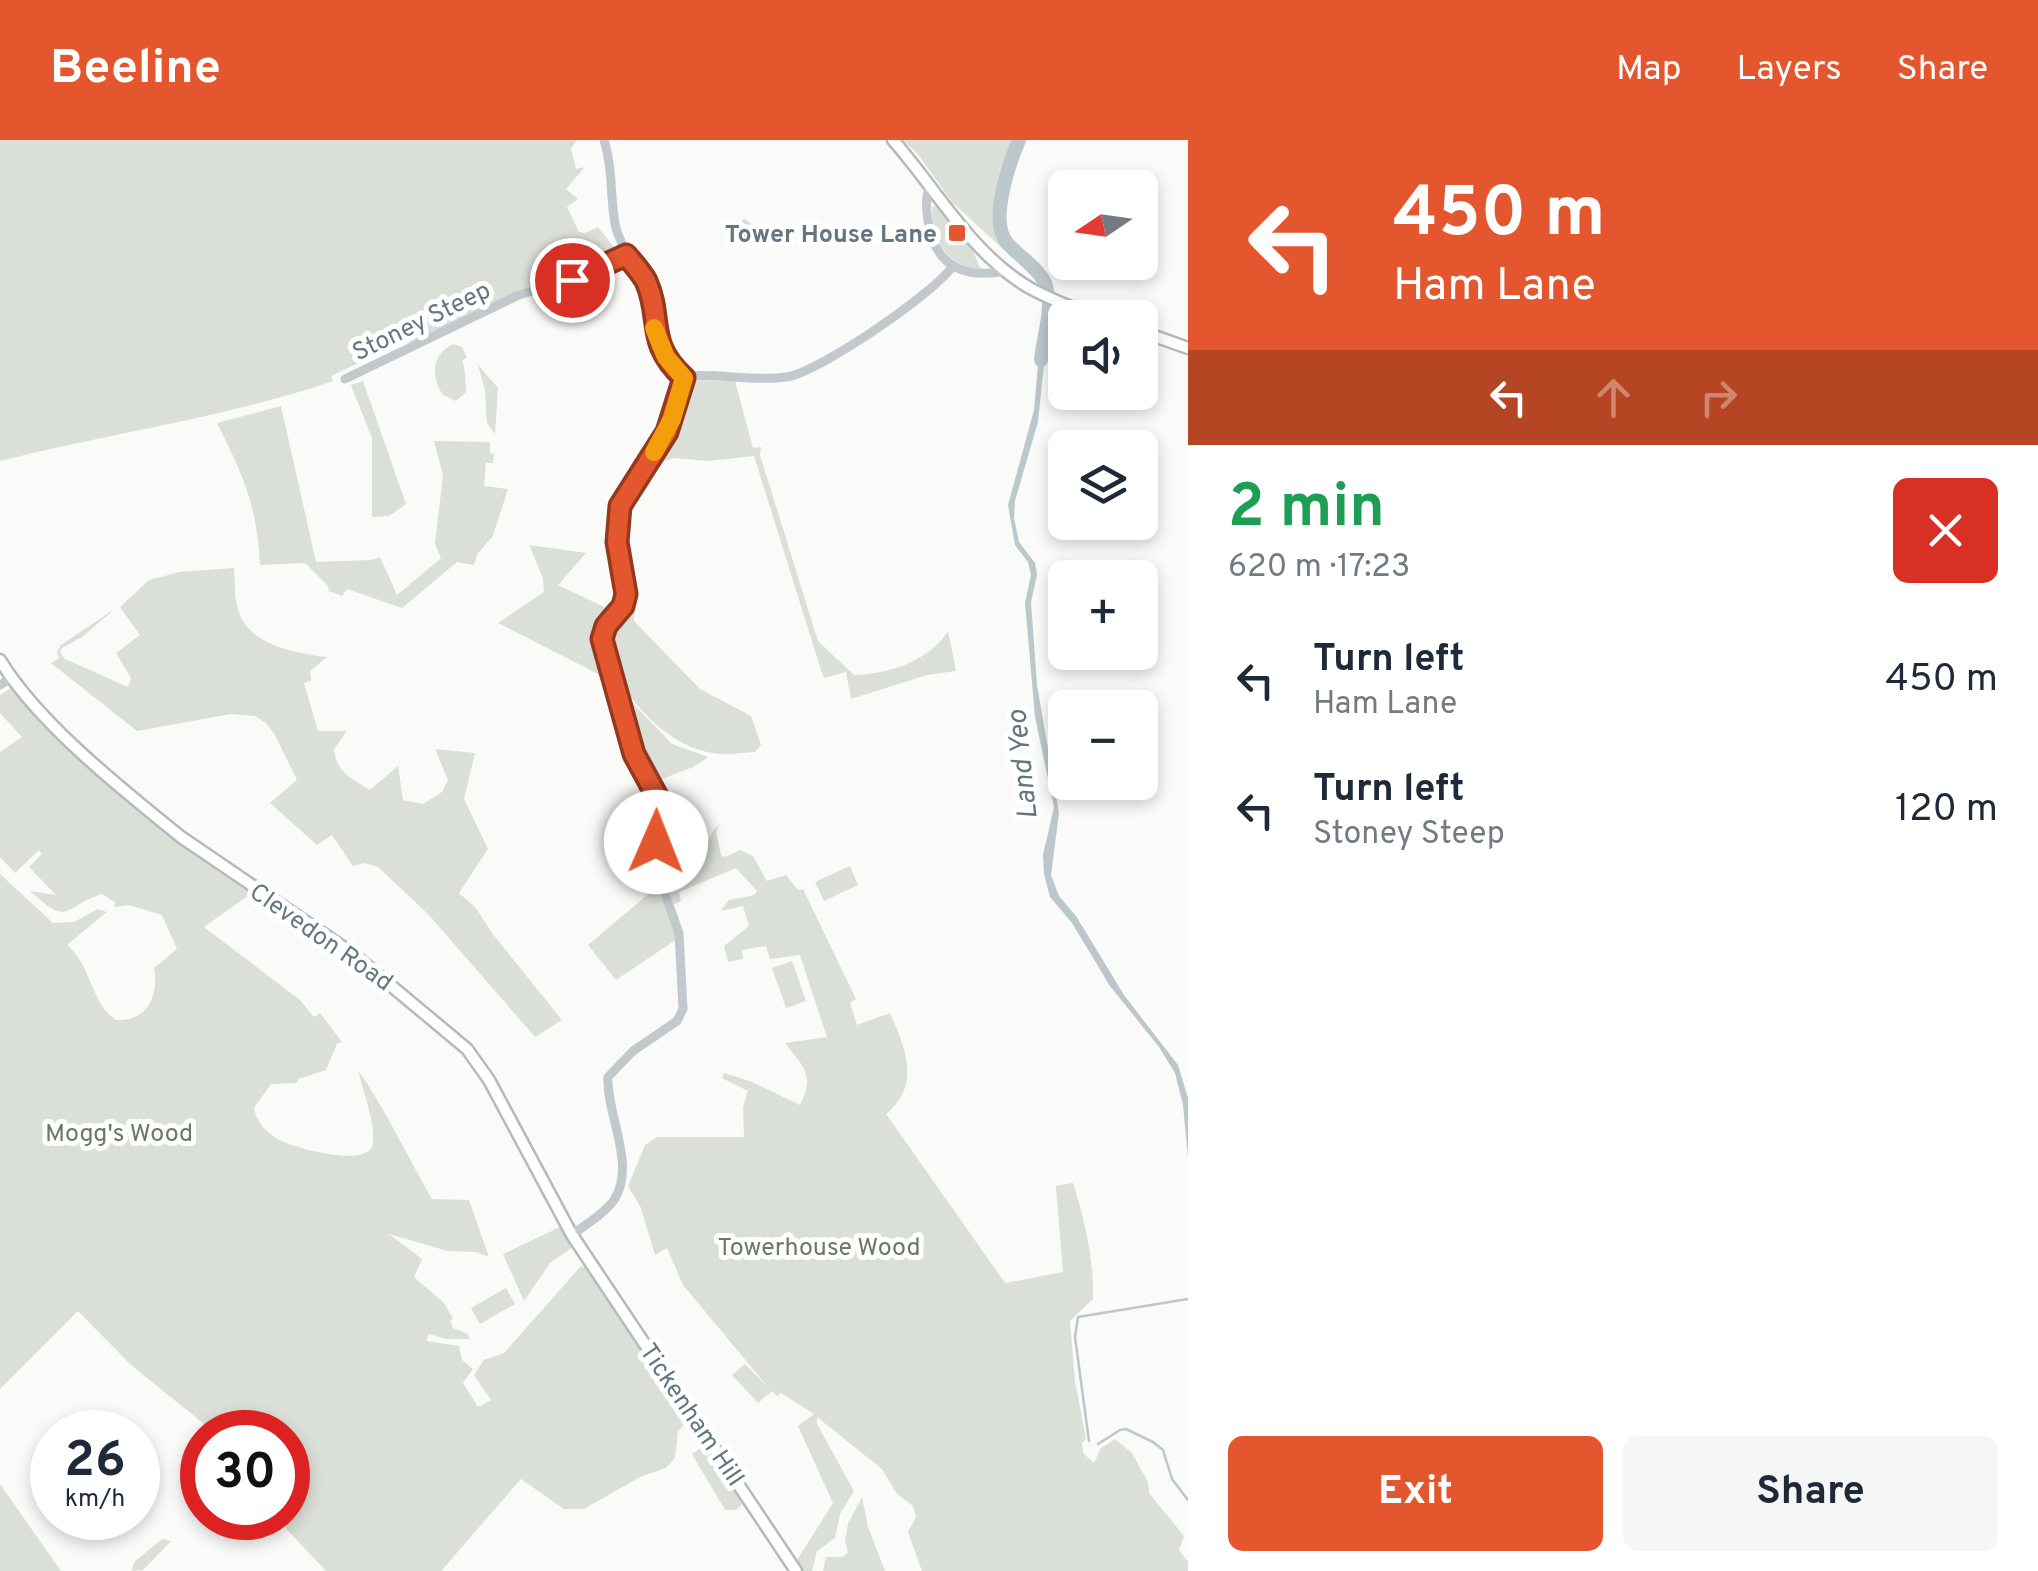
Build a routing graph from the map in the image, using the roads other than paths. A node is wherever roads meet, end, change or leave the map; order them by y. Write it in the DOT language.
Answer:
graph roads {
  1 [pos="604,140"];
  2 [pos="893,140"];
  3 [pos="930,185"];
  4 [pos="626,255"];
  5 [pos="952,267"];
  6 [pos="1006,271"];
  7 [pos="1054,300"];
  8 [pos="1158,337"];
  9 [pos="1188,348"];
  10 [pos="684,378"];
  11 [pos="346,379"];
  12 [pos="0,660"];
  13 [pos="11,678"];
  14 [pos="0,685"];
  15 [pos="572,1235"];
  16 [pos="588,1258"];
  17 [pos="796,1571"];
  1 -- 4 [label="street"];
  2 -- 3 [label="main road"];
  3 -- 5 [label="street"];
  3 -- 6 [label="main road"];
  4 -- 10 [label="street"];
  4 -- 11 [label="street, Stoney Steep"];
  5 -- 6 [label="street"];
  5 -- 10 [label="street"];
  6 -- 7 [label="main road"];
  8 -- 9 [label="main road"];
  10 -- 15 [label="street"];
  12 -- 13 [label="main road, Clevedon Road"];
  13 -- 14 [label="street"];
  13 -- 15 [label="main road, Clevedon Road"];
  15 -- 16 [label="main road, Clevedon Road"];
  16 -- 17 [label="main road, Tickenham Hill"];
}
